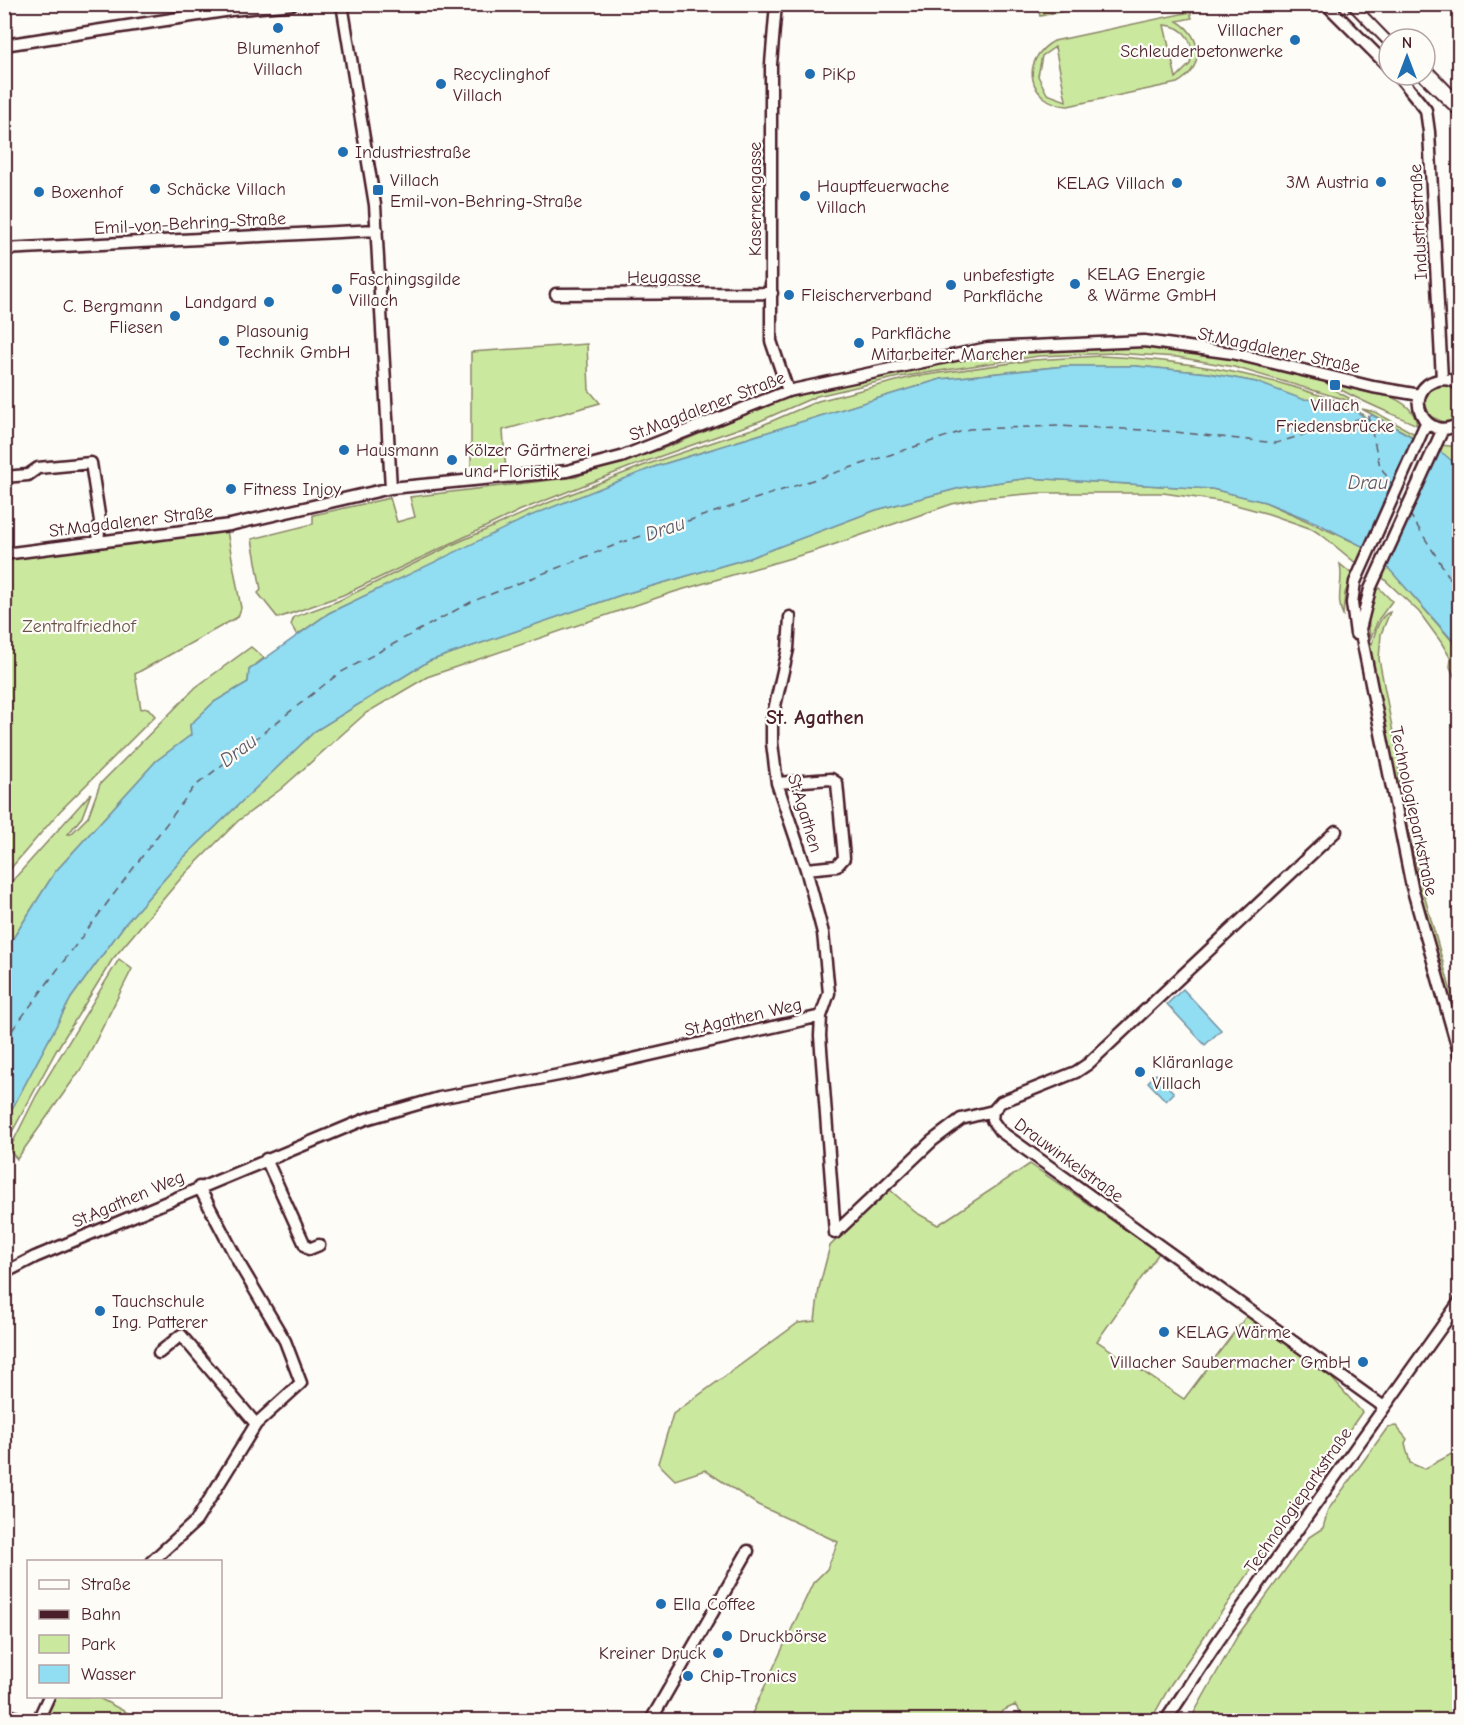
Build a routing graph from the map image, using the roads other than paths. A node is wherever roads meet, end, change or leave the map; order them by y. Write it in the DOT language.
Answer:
graph roads {
  1 [pos="293,4"];
  2 [pos="342,4"];
  3 [pos="776,4"];
  4 [pos="1326,4"];
  5 [pos="4,45"];
  6 [pos="1377,55"];
  7 [pos="1409,87"];
  8 [pos="377,230"];
  9 [pos="4,249"];
  10 [pos="772,293"];
  11 [pos="556,294"];
  12 [pos="1442,379"];
  13 [pos="1460,385"];
  14 [pos="788,391"];
  15 [pos="1420,395"];
  16 [pos="1460,423"];
  17 [pos="1425,425"];
  18 [pos="1441,431"];
  19 [pos="4,477"];
  20 [pos="392,488"];
  21 [pos="98,542"];
  22 [pos="4,554"];
  23 [pos="790,617"];
  24 [pos="1369,675"];
  25 [pos="777,783"];
  26 [pos="1336,831"];
  27 [pos="806,869"];
  28 [pos="821,1017"];
  29 [pos="1460,1056"];
  30 [pos="993,1111"];
  31 [pos="266,1159"];
  32 [pos="200,1187"];
  33 [pos="319,1245"];
  34 [pos="4,1273"];
  35 [pos="1460,1301"];
  36 [pos="159,1353"];
  37 [pos="1384,1407"];
  38 [pos="256,1424"];
  39 [pos="748,1551"];
  40 [pos="153,1560"];
  41 [pos="48,1698"];
  42 [pos="4,1713"];
  43 [pos="22,1720"];
  44 [pos="38,1720"];
  45 [pos="651,1720"];
  46 [pos="1166,1720"];
  1 -- 5 [label="street"];
  2 -- 8 [label="street"];
  3 -- 10 [label="street, Kasernengasse"];
  4 -- 6 [label="street"];
  7 -- 12 [label="street, Industriestraße"];
  8 -- 9 [label="street, Emil-von-Behring-Straße"];
  8 -- 20 [label="street"];
  10 -- 11 [label="street, Heugasse"];
  10 -- 14 [label="street, Kasernengasse"];
  12 -- 13 [label="street"];
  12 -- 15 [label="street"];
  14 -- 15 [label="street, St.Magdalener Straße"];
  14 -- 20 [label="street, St.Magdalener Straße"];
  15 -- 17 [label="street"];
  16 -- 18 [label="street"];
  17 -- 18 [label="street"];
  17 -- 24 [label="street, Technologieparkstraße"];
  18 -- 24 [label="street, Technologieparkstraße"];
  19 -- 21 [label="street"];
  20 -- 21 [label="street, St.Magdalener Straße"];
  21 -- 22 [label="street, St.Magdalener Straße"];
  23 -- 25 [label="street, St.Agathen"];
  24 -- 29 [label="street, Technologieparkstraße"];
  25 -- 27 [label="street, St.Agathen"];
  25 -- 27 [label="street"];
  26 -- 30 [label="street, Drauwinkelstraße"];
  27 -- 28 [label="street, St.Agathen"];
  28 -- 30 [label="street, St.Agathen Weg"];
  28 -- 31 [label="street, St.Agathen Weg"];
  30 -- 37 [label="street, Drauwinkelstraße"];
  31 -- 32 [label="street, St.Agathen Weg"];
  31 -- 33 [label="street"];
  32 -- 34 [label="street, St.Agathen Weg"];
  32 -- 38 [label="street"];
  35 -- 37 [label="street, Technologieparkstraße"];
  36 -- 38 [label="street"];
  37 -- 46 [label="street, Technologieparkstraße"];
  38 -- 40 [label="street"];
  39 -- 45 [label="street"];
  41 -- 44 [label="street"];
  42 -- 43 [label="street"];
}
